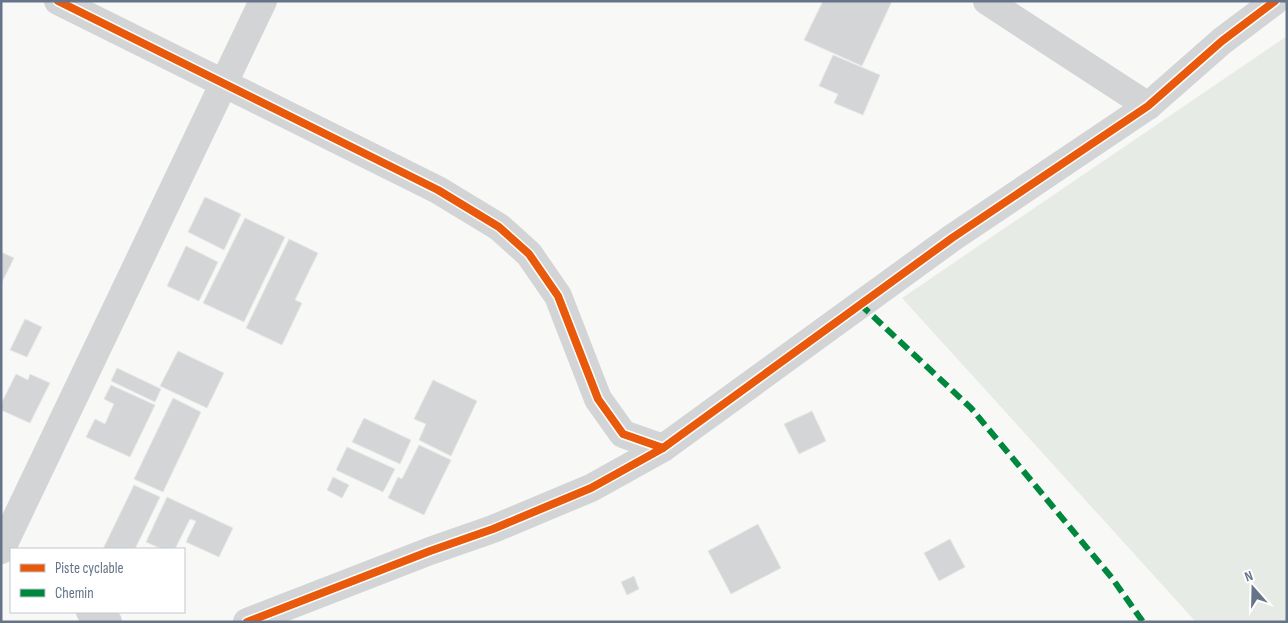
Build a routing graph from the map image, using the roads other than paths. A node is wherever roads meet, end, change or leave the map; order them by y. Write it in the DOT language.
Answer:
graph roads {
  1 [pos="58,1"];
  2 [pos="263,1"];
  3 [pos="987,1"];
  4 [pos="1275,1"];
  5 [pos="222,83"];
  6 [pos="1148,106"];
  7 [pos="663,448"];
  8 [pos="1,550"];
  9 [pos="92,613"];
  10 [pos="108,622"];
  11 [pos="247,622"];
  1 -- 5 [label="street"];
  2 -- 5 [label="street"];
  3 -- 6 [label="street"];
  4 -- 6 [label="street"];
  5 -- 7 [label="street"];
  5 -- 8 [label="street"];
  6 -- 7 [label="street"];
  7 -- 11 [label="street"];
  9 -- 10 [label="street"];
}
